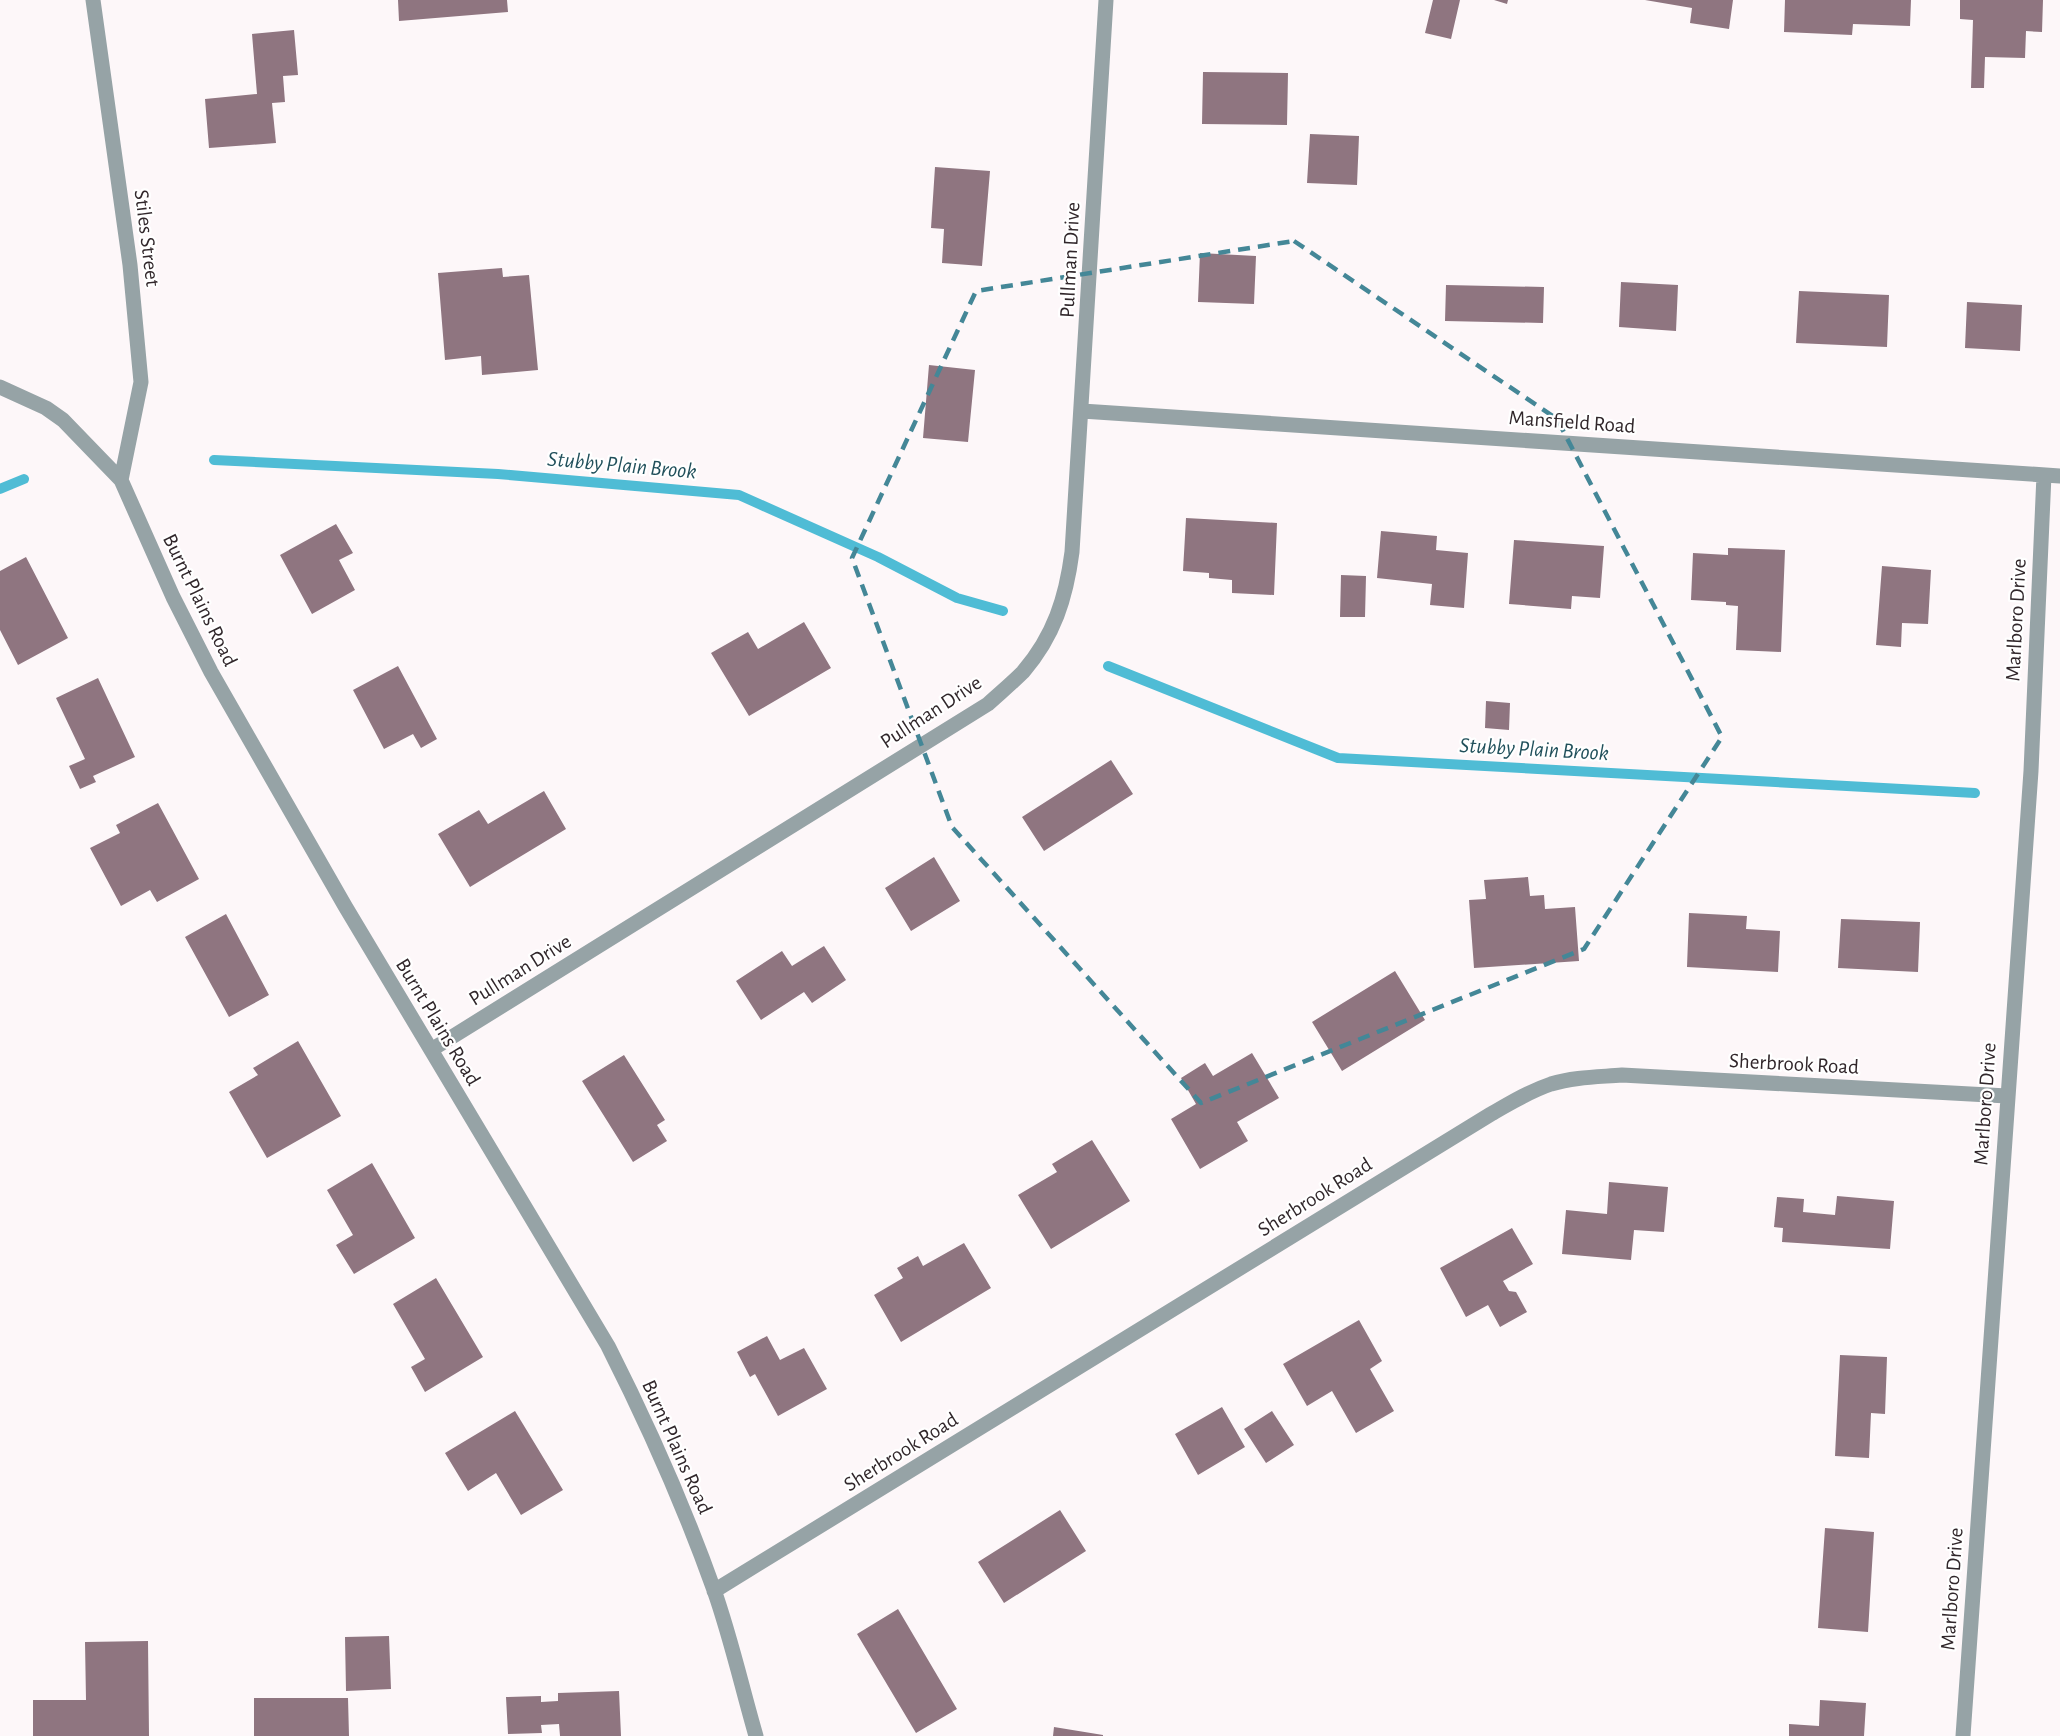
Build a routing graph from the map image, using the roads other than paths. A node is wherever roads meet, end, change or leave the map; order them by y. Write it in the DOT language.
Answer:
graph roads {
  1 [pos="93,0"];
  2 [pos="1106,0"];
  3 [pos="0,387"];
  4 [pos="1082,411"];
  5 [pos="2044,475"];
  6 [pos="2060,476"];
  7 [pos="121,480"];
  8 [pos="431,1050"];
  9 [pos="2007,1096"];
  10 [pos="714,1591"];
  11 [pos="756,1736"];
  12 [pos="1963,1736"];
  1 -- 7 [label="street, Stiles Street"];
  2 -- 4 [label="street, Pullman Drive"];
  3 -- 7 [label="street, Burnt Plains Road"];
  4 -- 5 [label="street, Mansfield Road"];
  4 -- 8 [label="street, Pullman Drive"];
  5 -- 6 [label="street, Mansfield Road"];
  5 -- 9 [label="street, Marlboro Drive"];
  7 -- 8 [label="street, Burnt Plains Road"];
  8 -- 10 [label="street, Burnt Plains Road"];
  9 -- 10 [label="street, Sherbrook Road"];
  9 -- 12 [label="street, Marlboro Drive"];
  10 -- 11 [label="street, Burnt Plains Road"];
}
